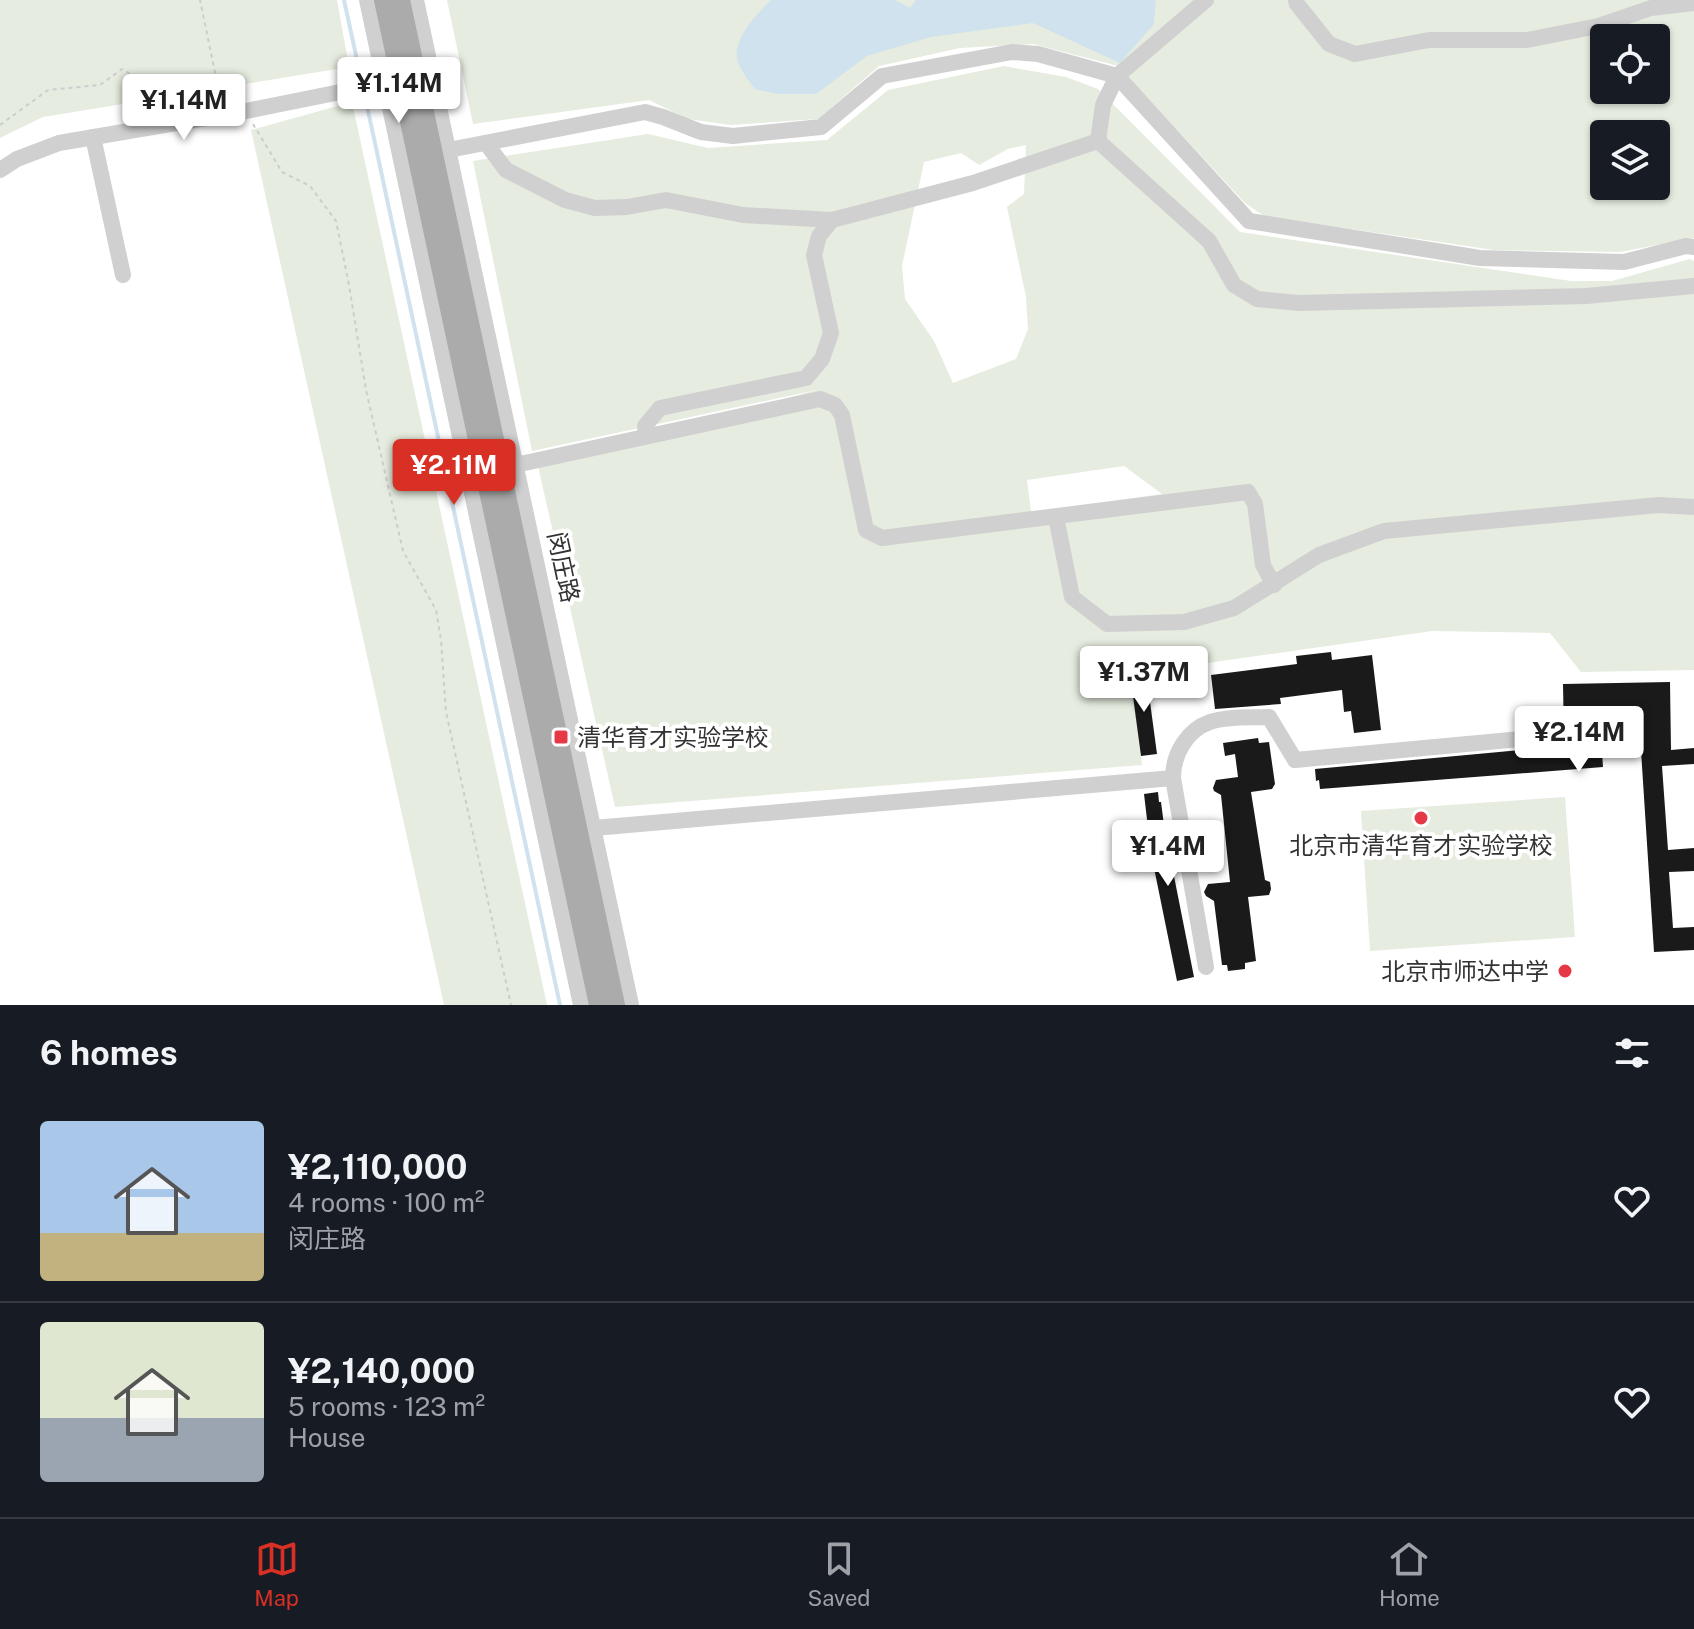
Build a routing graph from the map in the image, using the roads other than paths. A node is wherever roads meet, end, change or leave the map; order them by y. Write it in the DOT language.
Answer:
graph roads {
  1 [pos="367,0"];
  2 [pos="384,0"];
  3 [pos="400,0"];
  4 [pos="416,0"];
  5 [pos="1206,0"];
  6 [pos="1296,0"];
  7 [pos="1694,3"];
  8 [pos="1117,76"];
  9 [pos="378,84"];
  10 [pos="93,137"];
  11 [pos="1098,141"];
  12 [pos="486,143"];
  13 [pos="441,152"];
  14 [pos="0,170"];
  15 [pos="832,220"];
  16 [pos="1694,247"];
  17 [pos="123,275"];
  18 [pos="1694,286"];
  19 [pos="646,436"];
  20 [pos="508,466"];
  21 [pos="1694,507"];
  22 [pos="1056,517"];
  23 [pos="1274,585"];
  24 [pos="1552,736"];
  25 [pos="1173,778"];
  26 [pos="594,828"];
  27 [pos="1206,967"];
  28 [pos="581,1005"];
  29 [pos="599,1005"];
  30 [pos="615,1005"];
  31 [pos="631,1005"];
  1 -- 9 [label="street"];
  2 -- 9 [label="main road"];
  3 -- 13 [label="main road, 闵庄路"];
  4 -- 13 [label="street, 闵庄路"];
  5 -- 8 [label="street"];
  6 -- 7 [label="street"];
  8 -- 11 [label="street"];
  8 -- 12 [label="street"];
  8 -- 16 [label="street"];
  9 -- 10 [label="street"];
  9 -- 13 [label="street"];
  9 -- 28 [label="street"];
  9 -- 29 [label="main road"];
  10 -- 14 [label="street"];
  10 -- 17 [label="street"];
  11 -- 15 [label="street"];
  11 -- 18 [label="street"];
  12 -- 13 [label="street"];
  12 -- 15 [label="street"];
  13 -- 20 [label="main road, 闵庄路"];
  15 -- 19 [label="street"];
  19 -- 20 [label="street"];
  19 -- 22 [label="street"];
  20 -- 26 [label="street, 闵庄路"];
  20 -- 30 [label="main road, 闵庄路"];
  21 -- 23 [label="street"];
  22 -- 23 [label="street"];
  22 -- 23 [label="street"];
  24 -- 25 [label="street"];
  25 -- 26 [label="street"];
  25 -- 27 [label="street"];
  26 -- 31 [label="street, 闵庄路"];
}
